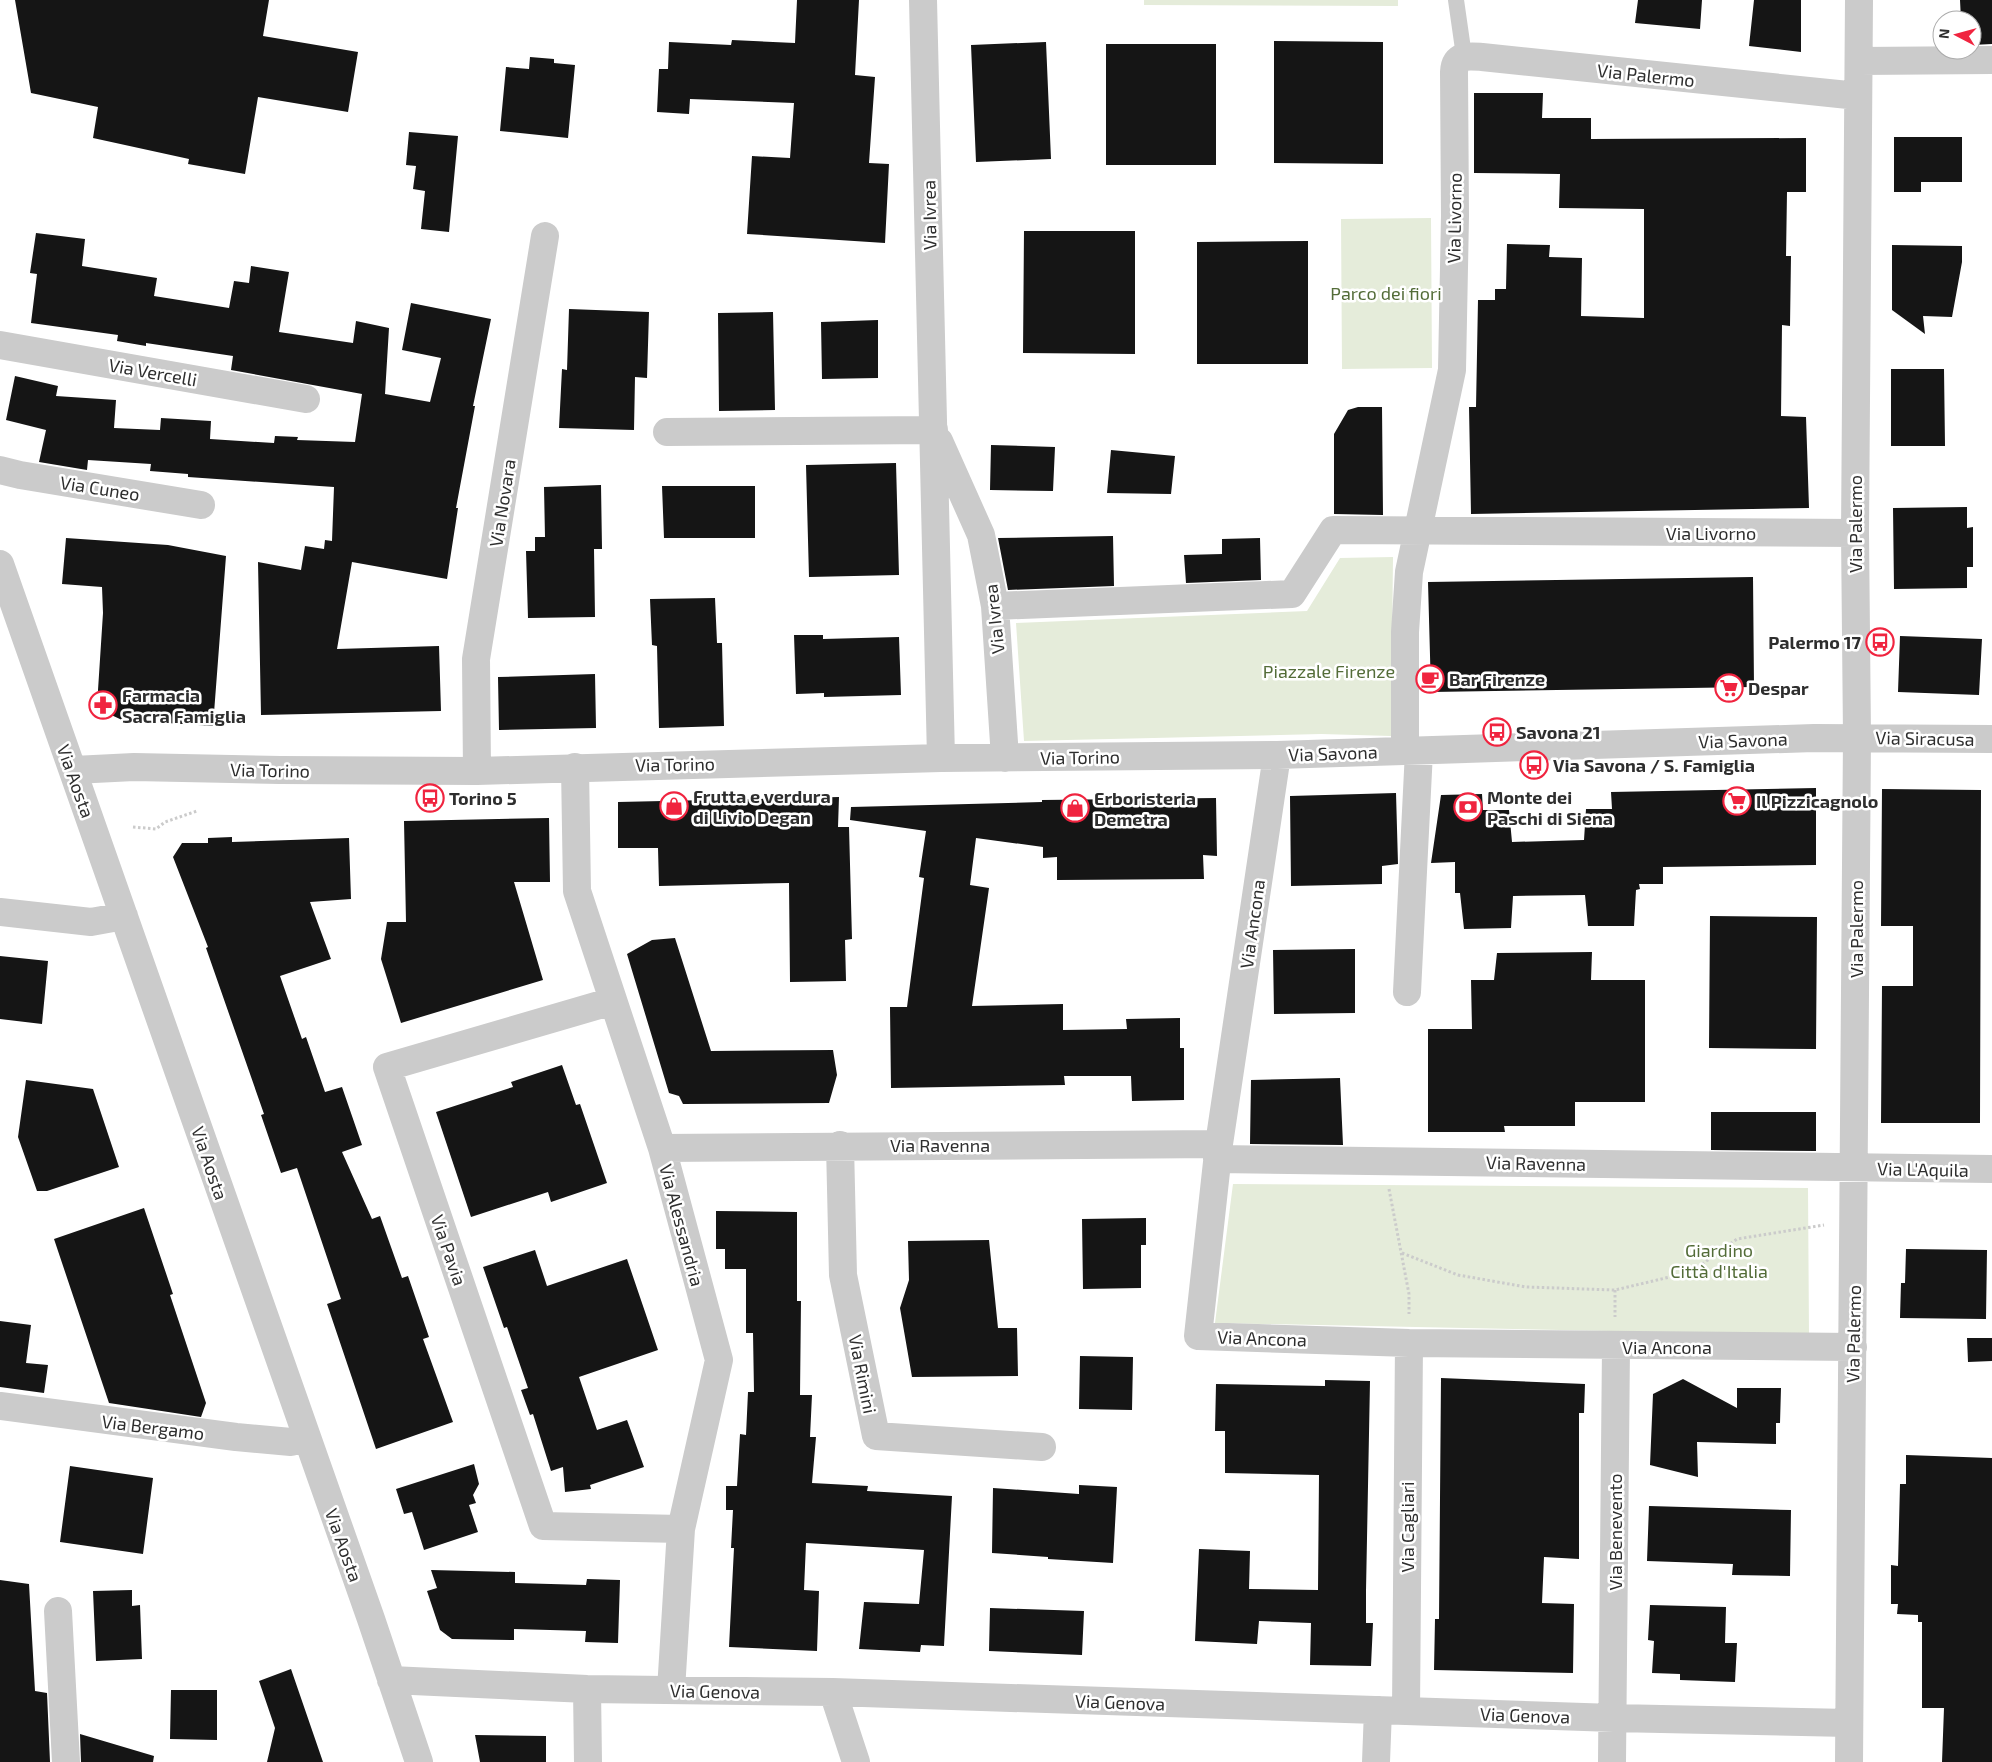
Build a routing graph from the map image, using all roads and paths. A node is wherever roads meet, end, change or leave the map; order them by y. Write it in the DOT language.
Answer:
graph roads {
  1 [pos="923,0"];
  2 [pos="1456,0"];
  3 [pos="1859,0"];
  4 [pos="1464,56"];
  5 [pos="1992,60"];
  6 [pos="1859,62"];
  7 [pos="1858,96"];
  8 [pos="545,236"];
  9 [pos="0,345"];
  10 [pos="306,399"];
  11 [pos="934,430"];
  12 [pos="667,432"];
  13 [pos="0,470"];
  14 [pos="200,505"];
  15 [pos="1417,532"];
  16 [pos="1855,533"];
  17 [pos="0,564"];
  18 [pos="994,606"];
  19 [pos="1857,737"];
  20 [pos="1992,739"];
  21 [pos="1412,751"];
  22 [pos="1277,755"];
  23 [pos="941,758"];
  24 [pos="1005,758"];
  25 [pos="575,767"];
  26 [pos="74,770"];
  27 [pos="477,770"];
  28 [pos="197,811"];
  29 [pos="133,827"];
  30 [pos="0,912"];
  31 [pos="124,916"];
  32 [pos="1407,992"];
  33 [pos="613,1001"];
  34 [pos="840,1146"];
  35 [pos="662,1148"];
  36 [pos="1218,1151"];
  37 [pos="1854,1168"];
  38 [pos="1992,1170"];
  39 [pos="1388,1184"];
  40 [pos="1825,1216"];
  41 [pos="1402,1253"];
  42 [pos="1409,1344"];
  43 [pos="1616,1346"];
  44 [pos="1853,1347"];
  45 [pos="0,1406"];
  46 [pos="307,1438"];
  47 [pos="1042,1447"];
  48 [pos="681,1529"];
  49 [pos="58,1611"];
  50 [pos="391,1680"];
  51 [pos="587,1689"];
  52 [pos="671,1690"];
  53 [pos="833,1692"];
  54 [pos="1378,1710"];
  55 [pos="1406,1711"];
  56 [pos="1614,1718"];
  57 [pos="1849,1723"];
  58 [pos="66,1762"];
  59 [pos="418,1762"];
  60 [pos="588,1762"];
  61 [pos="856,1762"];
  62 [pos="1376,1762"];
  63 [pos="1612,1762"];
  64 [pos="1849,1762"];
  1 -- 11 [label="street, Via Ivrea"];
  2 -- 4 [label="lane"];
  3 -- 6 [label="street, Via Palermo"];
  4 -- 7 [label="street, Via Palermo"];
  4 -- 15 [label="street, Via Livorno"];
  5 -- 6 [label="street"];
  6 -- 7 [label="street, Via Palermo"];
  7 -- 16 [label="street, Via Palermo"];
  8 -- 27 [label="street, Via Novara"];
  9 -- 10 [label="street, Via Vercelli"];
  11 -- 12 [label="street"];
  11 -- 18 [label="street, Via Ivrea"];
  11 -- 23 [label="street, Via Ivrea"];
  13 -- 14 [label="street, Via Cuneo"];
  15 -- 16 [label="street, Via Livorno"];
  15 -- 18 [label="street"];
  15 -- 21 [label="street, Via Livorno"];
  16 -- 19 [label="street, Via Palermo"];
  17 -- 26 [label="street, Via Aosta"];
  18 -- 24 [label="street, Via Ivrea"];
  19 -- 20 [label="street, Via Siracusa"];
  19 -- 21 [label="street, Via Savona"];
  19 -- 37 [label="street, Via Palermo"];
  21 -- 22 [label="street, Via Savona"];
  21 -- 32 [label="street"];
  22 -- 24 [label="street, Via Torino"];
  22 -- 36 [label="street, Via Ancona"];
  23 -- 24 [label="street, Via Torino"];
  23 -- 25 [label="street, Via Torino"];
  25 -- 27 [label="street, Via Torino"];
  25 -- 33 [label="street, Via Alessandria"];
  26 -- 27 [label="street, Via Torino"];
  26 -- 31 [label="street, Via Aosta"];
  28 -- 29 [label="path"];
  30 -- 31 [label="street"];
  31 -- 46 [label="street, Via Aosta"];
  33 -- 35 [label="street, Via Alessandria"];
  33 -- 48 [label="street, Via Pavia"];
  34 -- 35 [label="street, Via Ravenna"];
  34 -- 36 [label="street, Via Ravenna"];
  34 -- 47 [label="street, Via Rimini"];
  35 -- 48 [label="street, Via Alessandria"];
  36 -- 37 [label="street, Via Ravenna"];
  36 -- 42 [label="street, Via Ancona"];
  37 -- 38 [label="street, Via L'Aquila"];
  37 -- 44 [label="street, Via Palermo"];
  39 -- 41 [label="path"];
  40 -- 41 [label="path"];
  41 -- 42 [label="path"];
  42 -- 43 [label="street, Via Ancona"];
  42 -- 55 [label="street, Via Cagliari"];
  43 -- 44 [label="street, Via Ancona"];
  43 -- 56 [label="street, Via Benevento"];
  44 -- 57 [label="street, Via Palermo"];
  45 -- 46 [label="street, Via Bergamo"];
  46 -- 50 [label="street, Via Aosta"];
  48 -- 52 [label="street, Via Alessandria"];
  49 -- 58 [label="street"];
  50 -- 51 [label="street, Via Genova"];
  50 -- 59 [label="street, Via Aosta"];
  51 -- 52 [label="street, Via Genova"];
  51 -- 60 [label="street"];
  52 -- 53 [label="street, Via Genova"];
  53 -- 54 [label="street, Via Genova"];
  53 -- 61 [label="street"];
  54 -- 55 [label="street, Via Genova"];
  54 -- 62 [label="street"];
  55 -- 56 [label="street, Via Genova"];
  56 -- 57 [label="street, Via Genova"];
  56 -- 63 [label="street, Via Benevento"];
  57 -- 64 [label="street, Via Palermo"];
}
